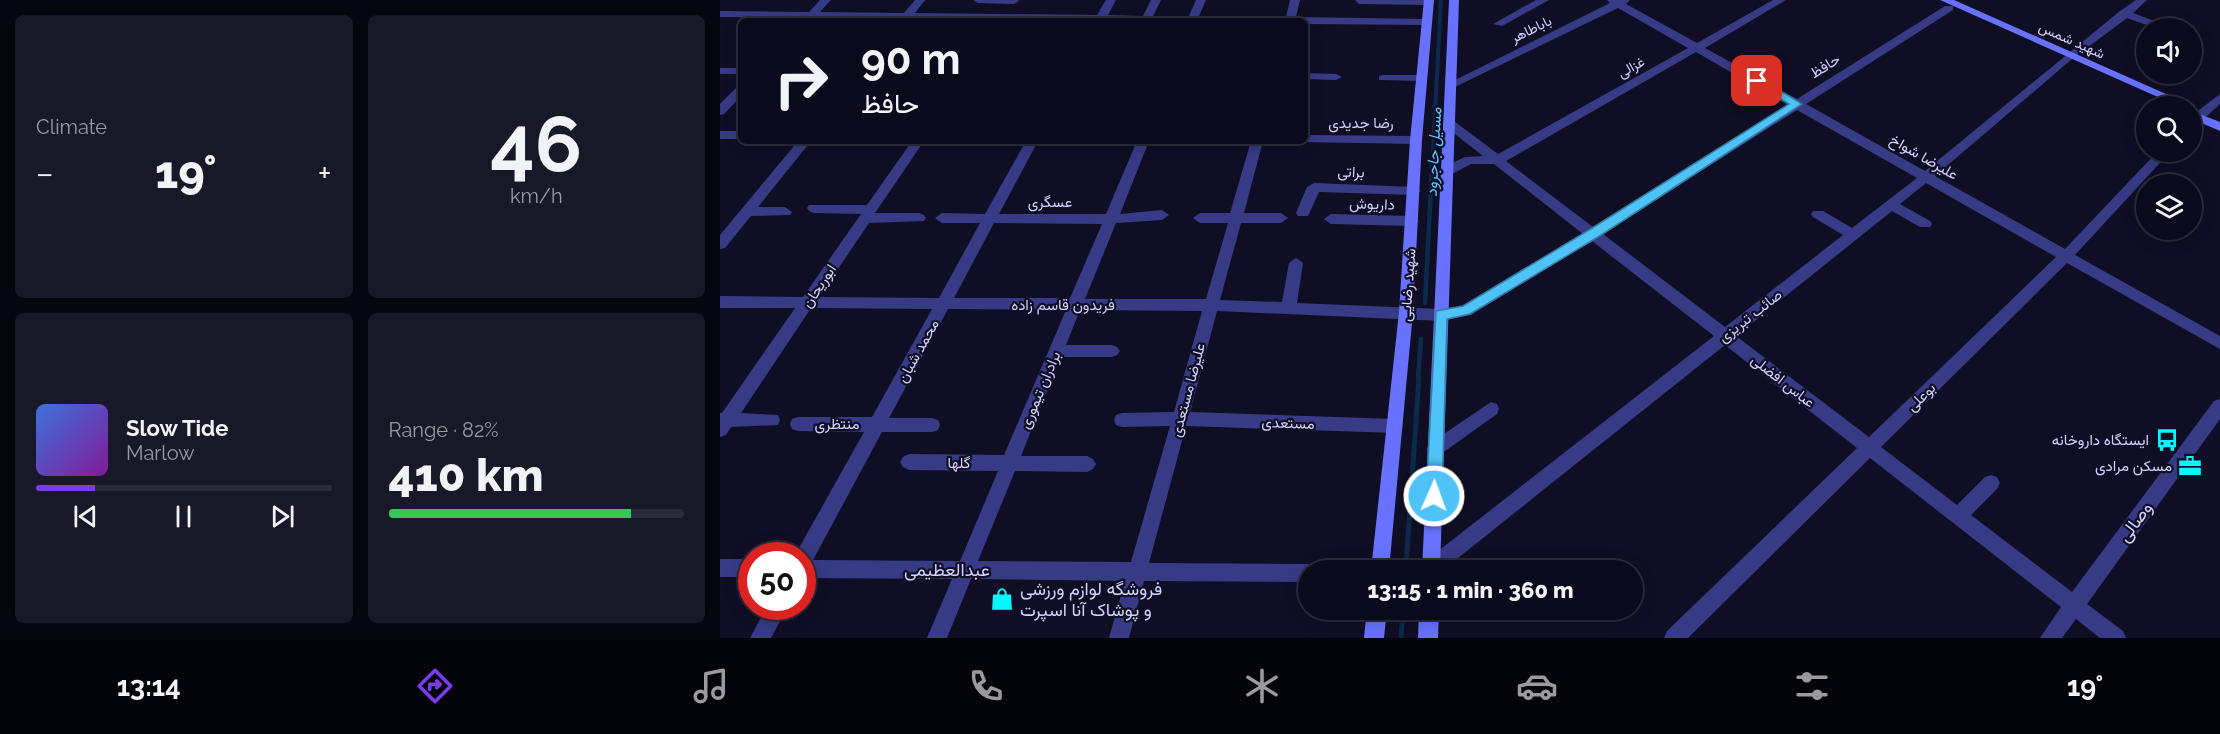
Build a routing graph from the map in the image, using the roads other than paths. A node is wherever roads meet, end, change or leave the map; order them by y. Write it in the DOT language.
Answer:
graph roads {
  1 [pos="826,0"];
  2 [pos="920,0"];
  3 [pos="978,0"];
  4 [pos="1014,0"];
  5 [pos="1111,0"];
  6 [pos="1156,0"];
  7 [pos="1201,0"];
  8 [pos="1295,0"];
  9 [pos="1454,0"];
  10 [pos="1544,0"];
  11 [pos="1781,0"];
  12 [pos="1932,0"];
  13 [pos="2141,0"];
  14 [pos="1429,1"];
  15 [pos="1618,1"];
  16 [pos="1359,2"];
  17 [pos="1952,3"];
  18 [pos="2124,13"];
  19 [pos="720,14"];
  20 [pos="809,18"];
  21 [pos="906,18"];
  22 [pos="1002,18"];
  23 [pos="1101,18"];
  24 [pos="1147,18"];
  25 [pos="1193,18"];
  26 [pos="1291,18"];
  27 [pos="2137,18"];
  28 [pos="1308,21"];
  29 [pos="1427,22"];
  30 [pos="1498,24"];
  31 [pos="1698,47"];
  32 [pos="2070,58"];
  33 [pos="720,71"];
  34 [pos="738,71"];
  35 [pos="1308,76"];
  36 [pos="1335,77"];
  37 [pos="1383,78"];
  38 [pos="1422,78"];
  39 [pos="1451,85"];
  40 [pos="738,92"];
  41 [pos="2152,96"];
  42 [pos="2163,96"];
  43 [pos="2220,98"];
  44 [pos="1797,104"];
  45 [pos="2202,110"];
  46 [pos="720,111"];
  47 [pos="2202,117"];
  48 [pos="2202,119"];
  49 [pos="2220,121"];
  50 [pos="1450,124"];
  51 [pos="2220,128"];
  52 [pos="720,135"];
  53 [pos="738,135"];
  54 [pos="1308,139"];
  55 [pos="1416,140"];
  56 [pos="803,144"];
  57 [pos="916,144"];
  58 [pos="1030,144"];
  59 [pos="1142,144"];
  60 [pos="1256,144"];
  61 [pos="1497,160"];
  62 [pos="2155,162"];
  63 [pos="1448,171"];
  64 [pos="1926,177"];
  65 [pos="1414,191"];
  66 [pos="1891,205"];
  67 [pos="814,208"];
  68 [pos="747,211"];
  69 [pos="785,212"];
  70 [pos="1303,213"];
  71 [pos="868,214"];
  72 [pos="1818,214"];
  73 [pos="1162,215"];
  74 [pos="919,218"];
  75 [pos="942,218"];
  76 [pos="990,218"];
  77 [pos="1200,218"];
  78 [pos="1235,218"];
  79 [pos="1281,218"];
  80 [pos="1110,219"];
  81 [pos="1331,219"];
  82 [pos="1412,221"];
  83 [pos="1925,224"];
  84 [pos="1593,234"];
  85 [pos="1853,235"];
  86 [pos="720,244"];
  87 [pos="2066,256"];
  88 [pos="1296,262"];
  89 [pos="720,302"];
  90 [pos="808,303"];
  91 [pos="944,304"];
  92 [pos="1076,305"];
  93 [pos="1211,305"];
  94 [pos="1289,308"];
  95 [pos="1406,312"];
  96 [pos="1441,315"];
  97 [pos="1725,336"];
  98 [pos="2220,343"];
  99 [pos="1056,351"];
  100 [pos="1112,351"];
  101 [pos="2220,406"];
  102 [pos="1491,410"];
  103 [pos="1180,419"];
  104 [pos="772,420"];
  105 [pos="1122,420"];
  106 [pos="722,423"];
  107 [pos="798,424"];
  108 [pos="877,425"];
  109 [pos="932,425"];
  110 [pos="1395,426"];
  111 [pos="1869,447"];
  112 [pos="1435,448"];
  113 [pos="909,462"];
  114 [pos="1009,463"];
  115 [pos="1087,464"];
  116 [pos="1991,483"];
  117 [pos="1958,516"];
  118 [pos="812,542"];
  119 [pos="1381,560"];
  120 [pos="1431,560"];
  121 [pos="1442,560"];
  122 [pos="720,568"];
  123 [pos="738,568"];
  124 [pos="816,569"];
  125 [pos="965,570"];
  126 [pos="1138,572"];
  127 [pos="1298,573"];
  128 [pos="2074,605"];
  129 [pos="770,620"];
  130 [pos="1376,620"];
  131 [pos="1429,620"];
  132 [pos="760,638"];
  133 [pos="937,638"];
  134 [pos="1119,638"];
  135 [pos="1374,638"];
  136 [pos="1428,638"];
  137 [pos="1674,638"];
  138 [pos="2050,638"];
  139 [pos="2116,638"];
  1 -- 20 [label="street"];
  2 -- 21 [label="street"];
  3 -- 4 [label="street"];
  4 -- 22 [label="street"];
  5 -- 23 [label="street"];
  6 -- 24 [label="street"];
  7 -- 25 [label="street"];
  8 -- 26 [label="street"];
  9 -- 39 [label="main road"];
  10 -- 30 [label="street"];
  11 -- 31 [label="street, غزالی"];
  12 -- 17 [label="main road, شهید شمس"];
  13 -- 18 [label="street, صائب تبریزی"];
  14 -- 16 [label="street"];
  14 -- 29 [label="main road, شهید رضایی"];
  15 -- 31 [label="street, علیرضا شواخ"];
  15 -- 39 [label="street, باباطاهر"];
  17 -- 32 [label="main road, شهید شمس"];
  17 -- 44 [label="street, حافظ"];
  18 -- 27 [label="street"];
  18 -- 32 [label="street, صائب تبریزی"];
  19 -- 20 [label="street"];
  28 -- 29 [label="street"];
  29 -- 38 [label="main road, شهید رضایی"];
  31 -- 44 [label="street, علیرضا شواخ"];
  31 -- 61 [label="street, غزالی"];
  32 -- 41 [label="main road, شهید شمس"];
  32 -- 42 [label="main road, شهید شمس"];
  32 -- 64 [label="street, صائب تبریزی"];
  33 -- 34 [label="street"];
  35 -- 36 [label="street"];
  37 -- 38 [label="street"];
  38 -- 55 [label="main road, شهید رضایی"];
  39 -- 50 [label="main road"];
  40 -- 46 [label="street"];
  43 -- 45 [label="street"];
  44 -- 64 [label="street, علیرضا شواخ"];
  44 -- 84 [label="street, حافظ"];
  47 -- 49 [label="main road"];
  48 -- 51 [label="main road"];
  50 -- 61 [label="street, عباس افضلی"];
  50 -- 63 [label="main road"];
  52 -- 53 [label="street"];
  54 -- 55 [label="street, رضا جدیدی"];
  55 -- 65 [label="main road, شهید رضایی"];
  56 -- 68 [label="street"];
  57 -- 71 [label="street, ابوریحان"];
  58 -- 76 [label="street, محمد شبان"];
  59 -- 80 [label="street, برادران تیموری"];
  60 -- 78 [label="street, علیرضا مستعدی"];
  61 -- 63 [label="street"];
  61 -- 84 [label="street, عباس افضلی"];
  62 -- 87 [label="street, بوعلی"];
  63 -- 96 [label="main road"];
  64 -- 66 [label="street, صائب تبریزی"];
  64 -- 87 [label="street, علیرضا شواخ"];
  65 -- 70 [label="street, براتی"];
  65 -- 82 [label="main road, شهید رضایی"];
  66 -- 83 [label="street"];
  66 -- 85 [label="street, صائب تبریزی"];
  67 -- 71 [label="street"];
  68 -- 69 [label="street"];
  68 -- 86 [label="street"];
  71 -- 74 [label="street"];
  71 -- 90 [label="street, ابوریحان"];
  72 -- 85 [label="street"];
  73 -- 80 [label="street, عسگری"];
  75 -- 76 [label="street, عسگری"];
  76 -- 80 [label="street, عسگری"];
  76 -- 91 [label="street, محمد شبان"];
  77 -- 78 [label="street"];
  78 -- 79 [label="street"];
  78 -- 93 [label="street, علیرضا مستعدی"];
  80 -- 92 [label="street, برادران تیموری"];
  81 -- 82 [label="street, داریوش"];
  82 -- 95 [label="main road, شهید رضایی"];
  84 -- 96 [label="street, حافظ"];
  84 -- 97 [label="street, عباس افضلی"];
  85 -- 97 [label="street, صائب تبریزی"];
  87 -- 98 [label="street, علیرضا شواخ"];
  87 -- 111 [label="street, بوعلی"];
  88 -- 94 [label="street"];
  89 -- 90 [label="street, فریدون قاسم زاده"];
  90 -- 91 [label="street, فریدون قاسم زاده"];
  90 -- 106 [label="street, ابوریحان"];
  91 -- 92 [label="street, فریدون قاسم زاده"];
  91 -- 108 [label="street, محمد شبان"];
  92 -- 93 [label="street, فریدون قاسم زاده"];
  92 -- 99 [label="street, برادران تیموری"];
  93 -- 94 [label="street, فریدون قاسم زاده"];
  93 -- 103 [label="street, علیرضا مستعدی"];
  94 -- 95 [label="street, فریدون قاسم زاده"];
  95 -- 96 [label="street, حافظ"];
  95 -- 110 [label="main road, شهید رضایی"];
  96 -- 112 [label="main road"];
  97 -- 111 [label="street, عباس افضلی"];
  97 -- 121 [label="street, صائب تبریزی"];
  99 -- 100 [label="street"];
  99 -- 114 [label="street, برادران تیموری"];
  101 -- 128 [label="street, وصالی"];
  102 -- 112 [label="street"];
  103 -- 105 [label="street, مستعدی"];
  103 -- 110 [label="street, مستعدی"];
  103 -- 126 [label="street, علیرضا مستعدی"];
  104 -- 106 [label="street"];
  107 -- 108 [label="street, منتظری"];
  108 -- 109 [label="street, منتظری"];
  108 -- 118 [label="street, محمد شبان"];
  110 -- 119 [label="main road, شهید رضایی"];
  111 -- 117 [label="street, عباس افضلی"];
  111 -- 137 [label="street, بوعلی"];
  112 -- 120 [label="main road"];
  113 -- 114 [label="street, گلها"];
  114 -- 115 [label="street, گلها"];
  114 -- 125 [label="street, برادران تیموری"];
  116 -- 117 [label="street"];
  117 -- 128 [label="street, عباس افضلی"];
  122 -- 123 [label="street"];
  124 -- 125 [label="street, عبدالعظیمی"];
  125 -- 126 [label="street, عبدالعظیمی"];
  125 -- 133 [label="street, برادران تیموری"];
  126 -- 127 [label="street, عبدالعظیمی"];
  126 -- 134 [label="street, علیرضا مستعدی"];
  128 -- 138 [label="street, وصالی"];
  128 -- 139 [label="street, عباس افضلی"];
  129 -- 132 [label="street"];
  130 -- 135 [label="main road"];
  131 -- 136 [label="main road"];
}
